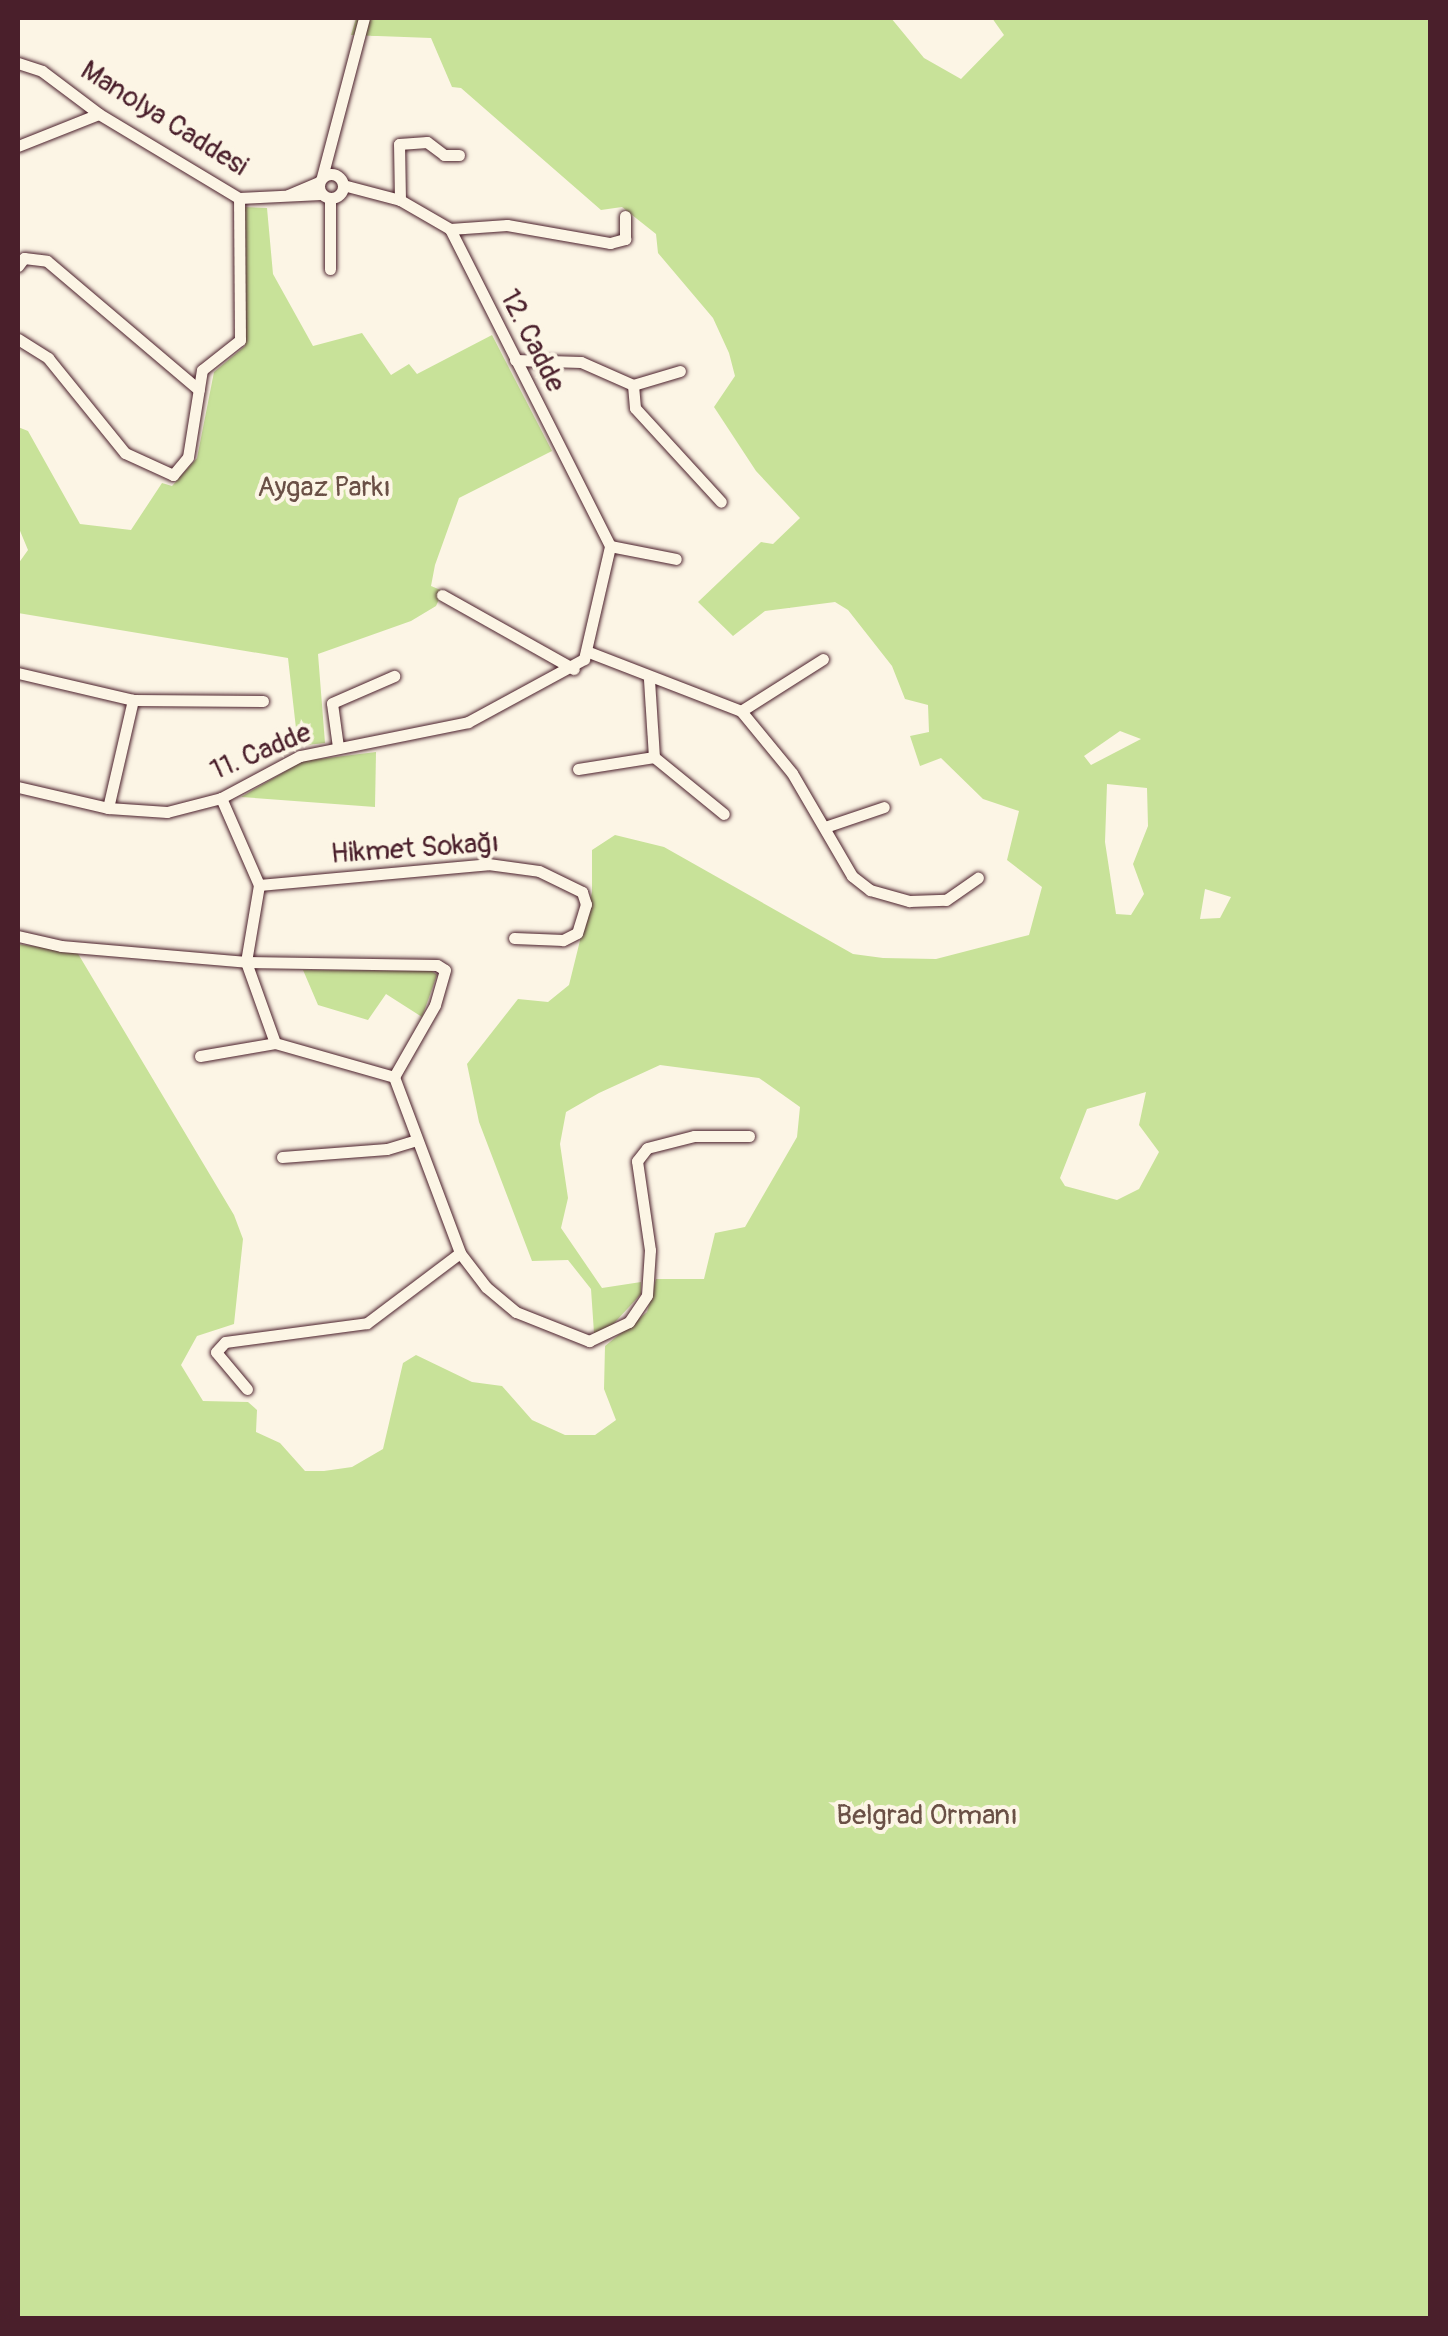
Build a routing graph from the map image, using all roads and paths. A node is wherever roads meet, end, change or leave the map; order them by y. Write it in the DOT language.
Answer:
graph roads {
  1 [pos="364,18"];
  2 [pos="18,63"];
  3 [pos="100,114"];
  4 [pos="18,146"];
  5 [pos="459,155"];
  6 [pos="331,187"];
  7 [pos="239,198"];
  8 [pos="400,200"];
  9 [pos="625,216"];
  10 [pos="450,230"];
  11 [pos="18,266"];
  12 [pos="330,269"];
  13 [pos="18,339"];
  14 [pos="515,360"];
  15 [pos="680,371"];
  16 [pos="634,385"];
  17 [pos="199,390"];
  18 [pos="721,502"];
  19 [pos="610,546"];
  20 [pos="676,559"];
  21 [pos="442,595"];
  22 [pos="589,652"];
  23 [pos="823,659"];
  24 [pos="574,669"];
  25 [pos="18,672"];
  26 [pos="394,676"];
  27 [pos="650,679"];
  28 [pos="132,700"];
  29 [pos="262,701"];
  30 [pos="741,711"];
  31 [pos="338,747"];
  32 [pos="654,757"];
  33 [pos="578,769"];
  34 [pos="18,787"];
  35 [pos="221,798"];
  36 [pos="884,807"];
  37 [pos="108,808"];
  38 [pos="724,814"];
  39 [pos="825,827"];
  40 [pos="978,878"];
  41 [pos="259,885"];
  42 [pos="18,936"];
  43 [pos="514,938"];
  44 [pos="246,962"];
  45 [pos="275,1043"];
  46 [pos="200,1056"];
  47 [pos="394,1077"];
  48 [pos="749,1136"];
  49 [pos="416,1140"];
  50 [pos="282,1156"];
  51 [pos="460,1252"];
  52 [pos="247,1389"];
  1 -- 6 [label="street"];
  2 -- 3 [label="street, Manolya Caddesi"];
  3 -- 4 [label="street"];
  3 -- 7 [label="street, Manolya Caddesi"];
  5 -- 8 [label="street"];
  6 -- 7 [label="street, Manolya Caddesi"];
  6 -- 8 [label="street"];
  6 -- 12 [label="street"];
  7 -- 17 [label="street"];
  8 -- 10 [label="street"];
  9 -- 10 [label="street"];
  10 -- 14 [label="street, 12. Cadde"];
  11 -- 17 [label="street"];
  13 -- 17 [label="street"];
  14 -- 16 [label="street"];
  14 -- 19 [label="street, 12. Cadde"];
  15 -- 16 [label="street"];
  16 -- 18 [label="street"];
  19 -- 20 [label="street"];
  19 -- 22 [label="street"];
  21 -- 24 [label="street"];
  22 -- 24 [label="street"];
  22 -- 27 [label="street"];
  23 -- 30 [label="street"];
  24 -- 31 [label="street, 11. Cadde"];
  25 -- 28 [label="street"];
  26 -- 31 [label="street"];
  27 -- 30 [label="street"];
  27 -- 32 [label="street"];
  28 -- 29 [label="street"];
  28 -- 37 [label="street"];
  30 -- 39 [label="street"];
  31 -- 35 [label="street, 11. Cadde"];
  32 -- 33 [label="street"];
  32 -- 38 [label="street"];
  34 -- 37 [label="street, 11. Cadde"];
  35 -- 37 [label="street, 11. Cadde"];
  35 -- 41 [label="street"];
  36 -- 39 [label="street"];
  39 -- 40 [label="street"];
  41 -- 43 [label="street, Hikmet Sokağı"];
  41 -- 44 [label="street"];
  42 -- 44 [label="street"];
  44 -- 45 [label="street"];
  44 -- 47 [label="street"];
  45 -- 46 [label="street"];
  45 -- 47 [label="street"];
  47 -- 49 [label="street"];
  48 -- 51 [label="street"];
  49 -- 50 [label="street"];
  49 -- 51 [label="street"];
  51 -- 52 [label="street"];
}
